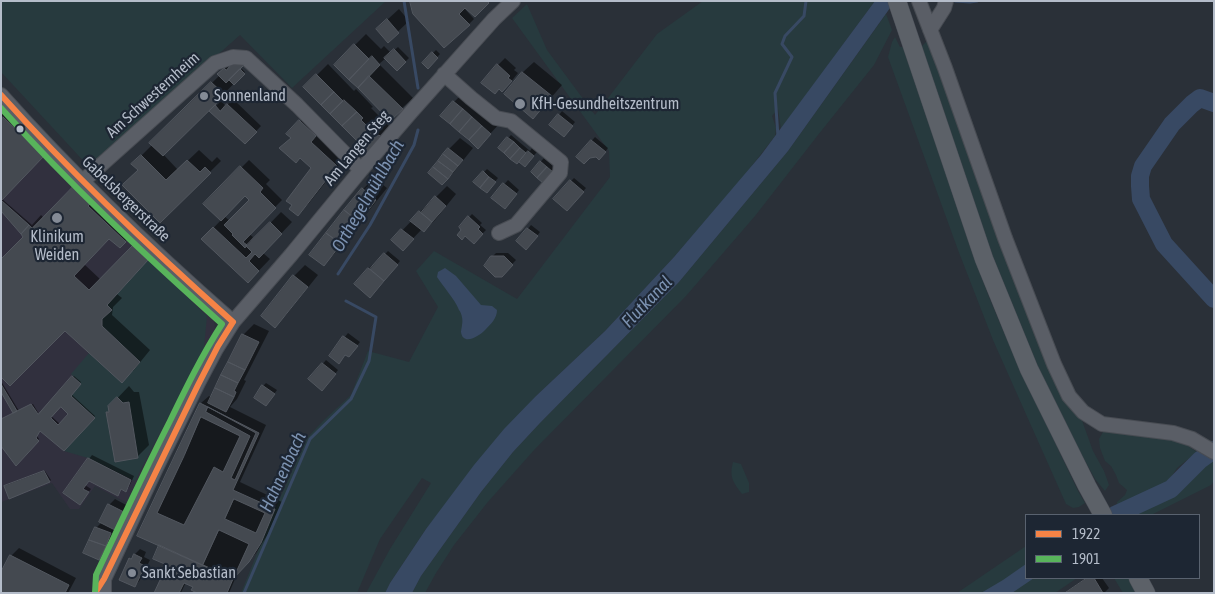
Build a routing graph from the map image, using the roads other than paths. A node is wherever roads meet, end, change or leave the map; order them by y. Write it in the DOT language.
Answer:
graph roads {
  1 [pos="513,1"];
  2 [pos="897,1"];
  3 [pos="946,1"];
  4 [pos="919,2"];
  5 [pos="930,30"];
  6 [pos="444,74"];
  7 [pos="1,95"];
  8 [pos="361,170"];
  9 [pos="82,181"];
  10 [pos="499,233"];
  11 [pos="233,322"];
  12 [pos="1214,452"];
  13 [pos="1102,514"];
  14 [pos="1139,579"];
  15 [pos="104,586"];
  16 [pos="95,593"];
  17 [pos="1146,593"];
  1 -- 6 [label="street, Am Langen Steg"];
  2 -- 13 [label="main road"];
  3 -- 5 [label="street"];
  4 -- 5 [label="street"];
  5 -- 12 [label="street"];
  6 -- 8 [label="street, Am Langen Steg"];
  6 -- 10 [label="street"];
  7 -- 9 [label="street, Gabelsbergerstraße"];
  8 -- 9 [label="street, Am Schwesternheim"];
  8 -- 11 [label="street, Am Langen Steg"];
  9 -- 11 [label="street, Gabelsbergerstraße"];
  11 -- 15 [label="street, Am Langen Steg"];
  14 -- 17 [label="main road"];
  15 -- 16 [label="street, Am Langen Steg"];
}
